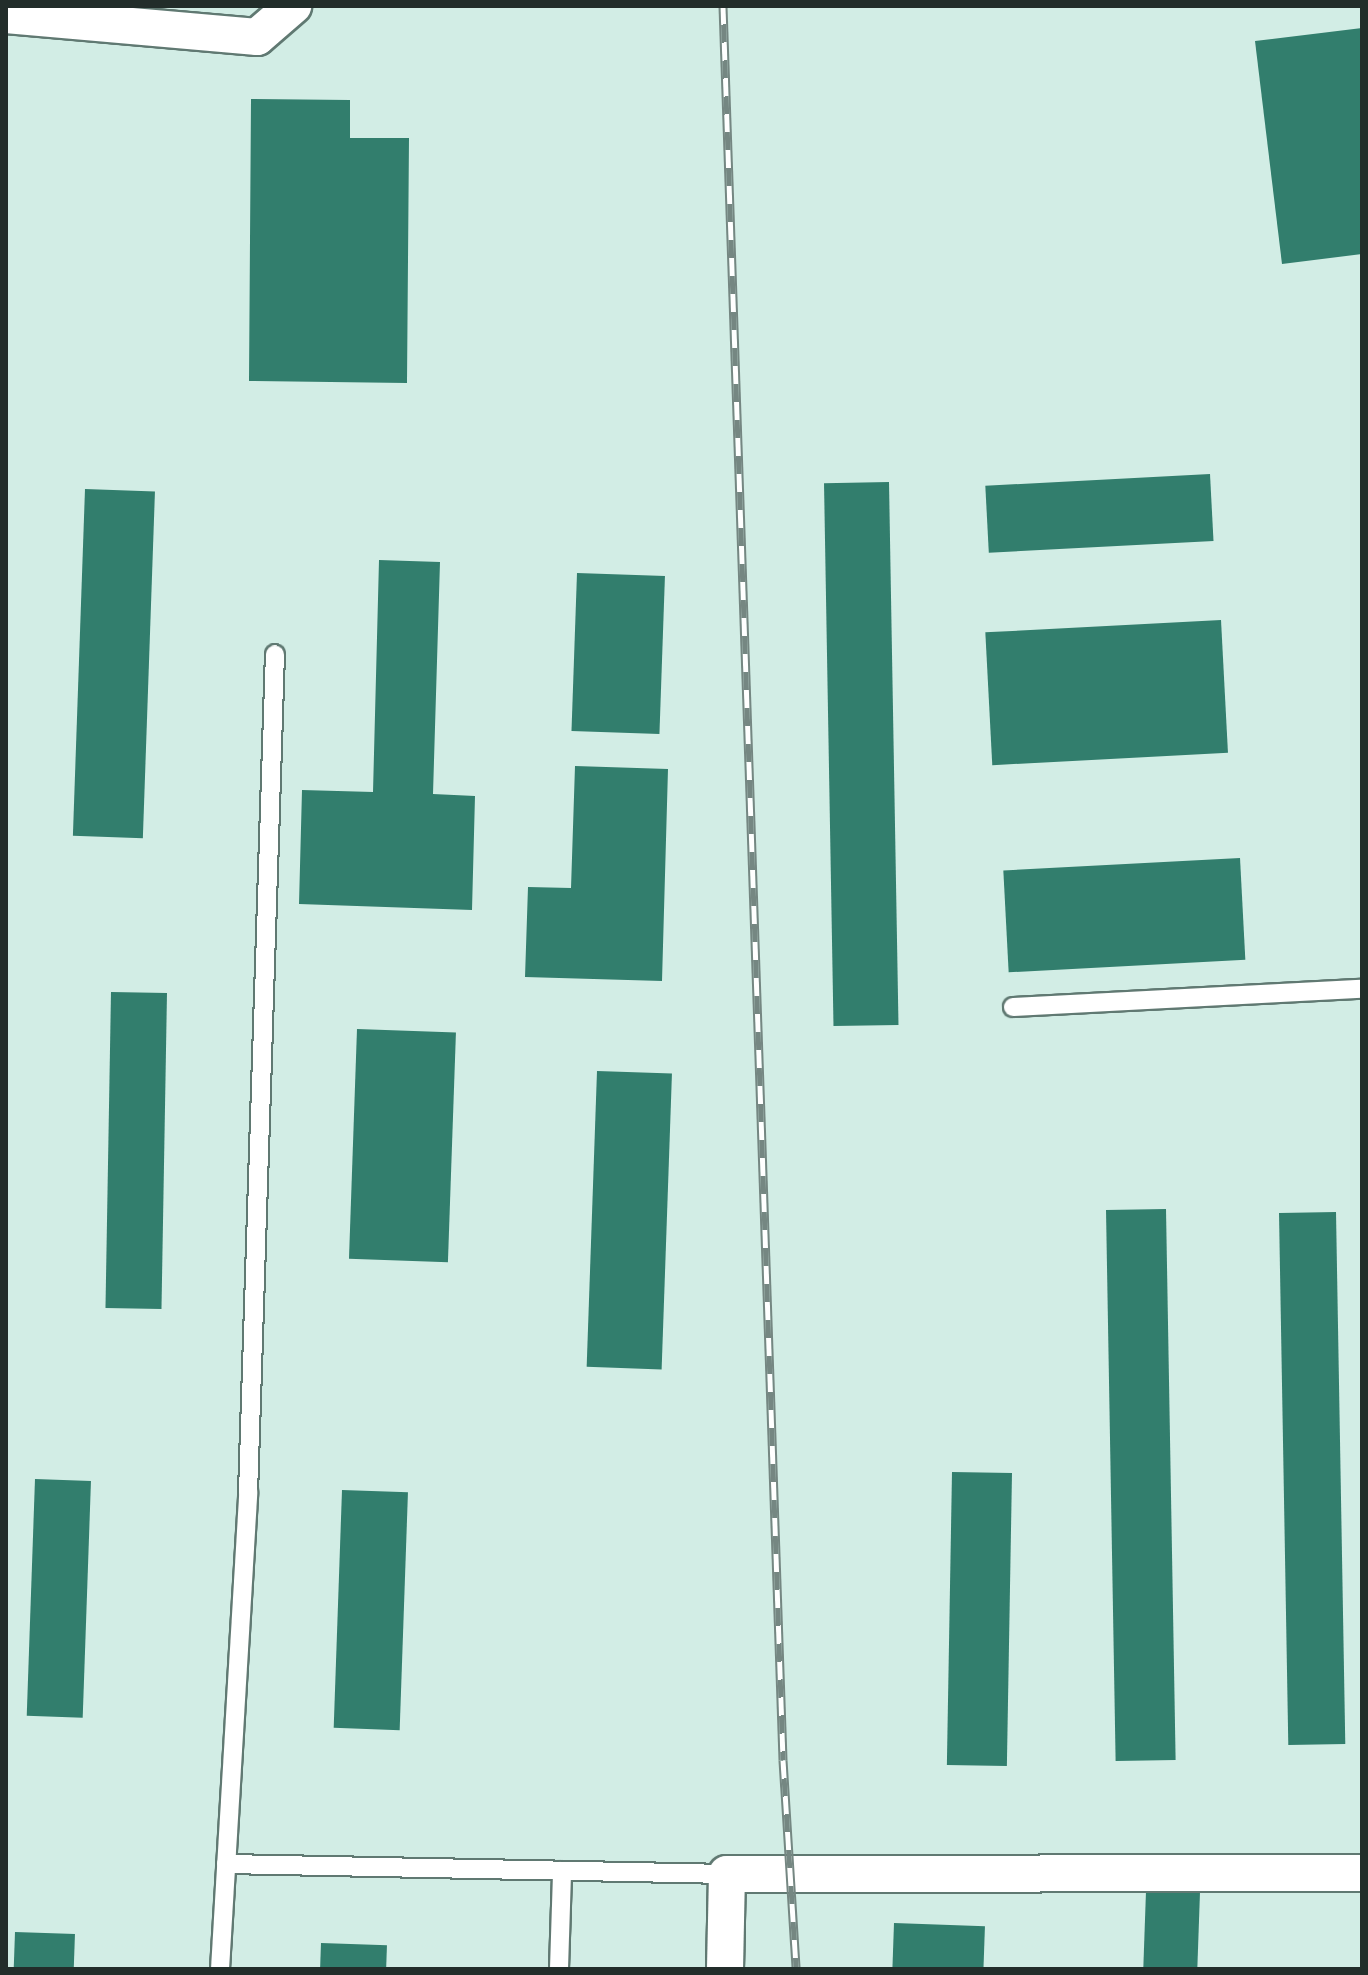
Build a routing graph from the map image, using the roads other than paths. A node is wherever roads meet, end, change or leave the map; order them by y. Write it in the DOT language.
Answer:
graph roads {
  1 [pos="293,6"];
  2 [pos="6,15"];
  3 [pos="275,654"];
  4 [pos="1362,989"];
  5 [pos="1013,1007"];
  6 [pos="226,1864"];
  7 [pos="562,1871"];
  8 [pos="1362,1873"];
  9 [pos="727,1874"];
  10 [pos="220,1969"];
  11 [pos="559,1969"];
  12 [pos="725,1969"];
  1 -- 2 [label="street"];
  3 -- 6 [label="lane"];
  4 -- 5 [label="lane"];
  6 -- 7 [label="lane"];
  6 -- 10 [label="lane"];
  7 -- 9 [label="lane"];
  7 -- 11 [label="lane"];
  8 -- 9 [label="street"];
  9 -- 12 [label="street"];
}
